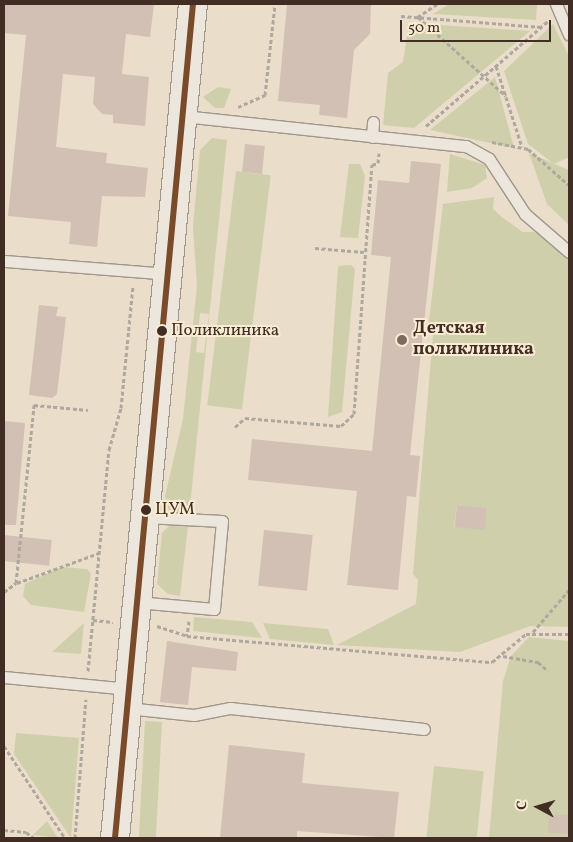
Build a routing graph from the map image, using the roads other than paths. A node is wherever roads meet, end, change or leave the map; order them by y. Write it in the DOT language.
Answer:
graph roads {
  1 [pos="193,4"];
  2 [pos="556,7"];
  3 [pos="569,34"];
  4 [pos="183,116"];
  5 [pos="373,122"];
  6 [pos="372,137"];
  7 [pos="569,252"];
  8 [pos="4,261"];
  9 [pos="168,274"];
  10 [pos="145,517"];
  11 [pos="138,602"];
  12 [pos="4,677"];
  13 [pos="128,698"];
  14 [pos="424,729"];
  15 [pos="115,838"];
  1 -- 4 [label="main road"];
  2 -- 3 [label="lane"];
  4 -- 6 [label="lane"];
  4 -- 9 [label="main road"];
  5 -- 6 [label="lane"];
  6 -- 7 [label="lane"];
  8 -- 9 [label="lane"];
  9 -- 10 [label="main road"];
  10 -- 11 [label="main road"];
  10 -- 11 [label="lane"];
  11 -- 13 [label="main road"];
  12 -- 13 [label="lane"];
  13 -- 14 [label="lane"];
  13 -- 15 [label="main road"];
}
